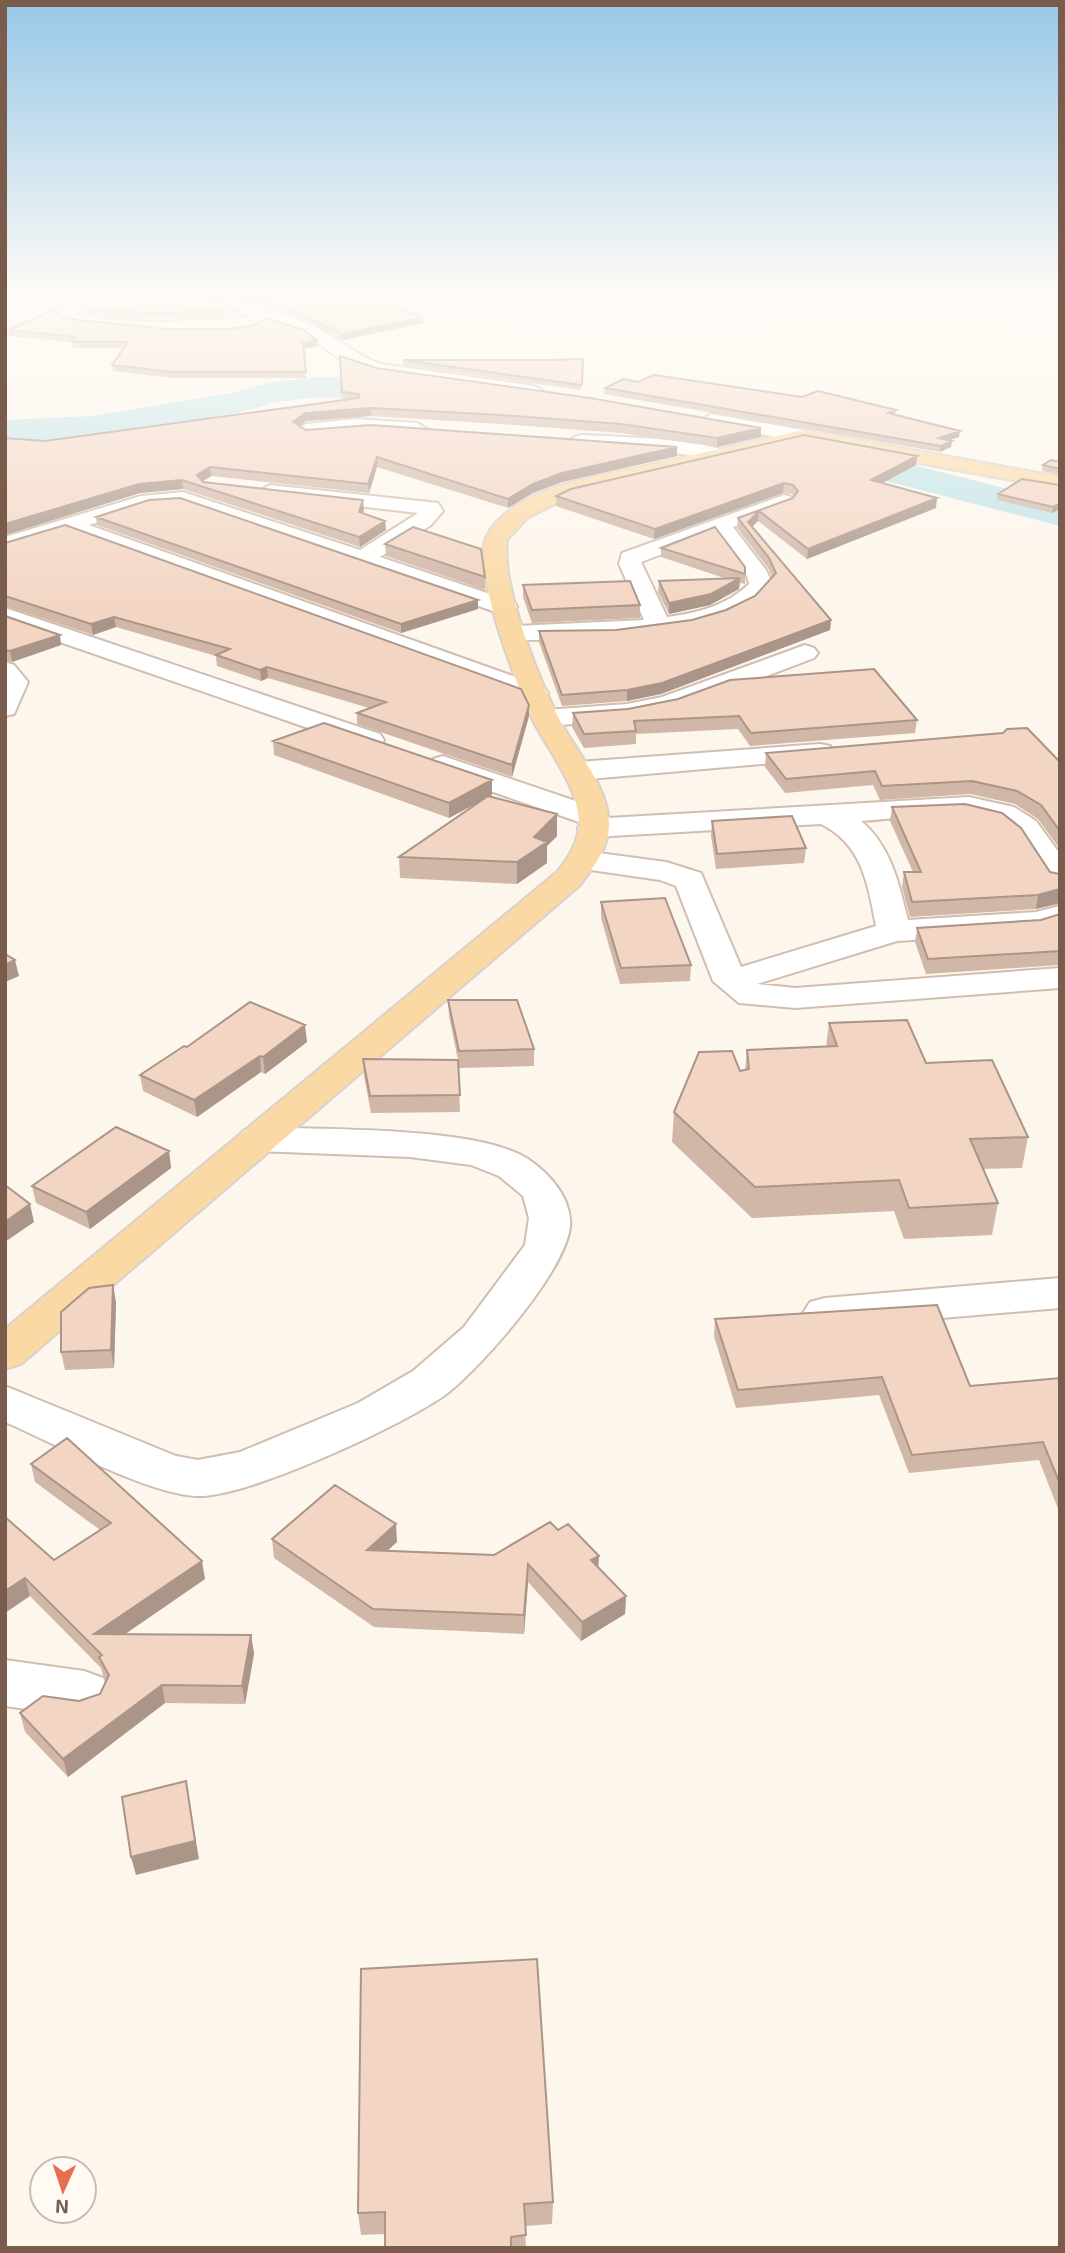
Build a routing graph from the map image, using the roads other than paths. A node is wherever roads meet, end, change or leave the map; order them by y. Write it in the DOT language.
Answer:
graph roads {
  1 [pos="687,416"];
  2 [pos="306,430"];
  3 [pos="439,431"];
  4 [pos="803,436"];
  5 [pos="564,440"];
  6 [pos="733,451"];
  7 [pos="1060,483"];
  8 [pos="250,489"];
  9 [pos="341,497"];
  10 [pos="784,501"];
  11 [pos="301,522"];
  12 [pos="719,524"];
  13 [pos="71,526"];
  14 [pos="5,544"];
  15 [pos="362,559"];
  16 [pos="5,615"];
  17 [pos="510,620"];
  18 [pos="660,628"];
  19 [pos="805,653"];
  20 [pos="5,670"];
  21 [pos="540,705"];
  22 [pos="5,708"];
  23 [pos="395,748"];
  24 [pos="853,749"];
  25 [pos="421,757"];
  26 [pos="578,771"];
  27 [pos="829,816"];
  28 [pos="594,823"];
  29 [pos="584,860"];
  30 [pos="1060,878"];
  31 [pos="1060,916"];
  32 [pos="894,931"];
  33 [pos="1060,978"];
  34 [pos="730,981"];
  35 [pos="257,1139"];
  36 [pos="1060,1293"];
  37 [pos="799,1315"];
  38 [pos="5,1353"];
  39 [pos="5,1403"];
  40 [pos="5,1683"];
  41 [pos="84,1694"];
  1 -- 4 [label="street"];
  2 -- 3 [label="street"];
  4 -- 6 [label="main road"];
  4 -- 7 [label="main road"];
  5 -- 6 [label="street"];
  6 -- 17 [label="main road"];
  8 -- 9 [label="street"];
  9 -- 11 [label="street"];
  9 -- 15 [label="street"];
  10 -- 12 [label="street"];
  11 -- 13 [label="street"];
  11 -- 15 [label="street"];
  12 -- 18 [label="street"];
  12 -- 18 [label="street"];
  13 -- 14 [label="street"];
  13 -- 21 [label="street"];
  15 -- 17 [label="street"];
  16 -- 23 [label="street"];
  17 -- 18 [label="street"];
  17 -- 21 [label="main road"];
  19 -- 21 [label="street"];
  20 -- 22 [label="street"];
  21 -- 26 [label="main road"];
  24 -- 26 [label="street"];
  25 -- 28 [label="street"];
  26 -- 28 [label="main road"];
  27 -- 28 [label="street"];
  27 -- 30 [label="street"];
  27 -- 32 [label="street"];
  28 -- 29 [label="main road"];
  29 -- 34 [label="street"];
  29 -- 35 [label="main road"];
  31 -- 32 [label="street"];
  32 -- 34 [label="street"];
  33 -- 34 [label="street"];
  35 -- 38 [label="main road"];
  35 -- 39 [label="street"];
  36 -- 37 [label="street"];
  40 -- 41 [label="street"];
}
